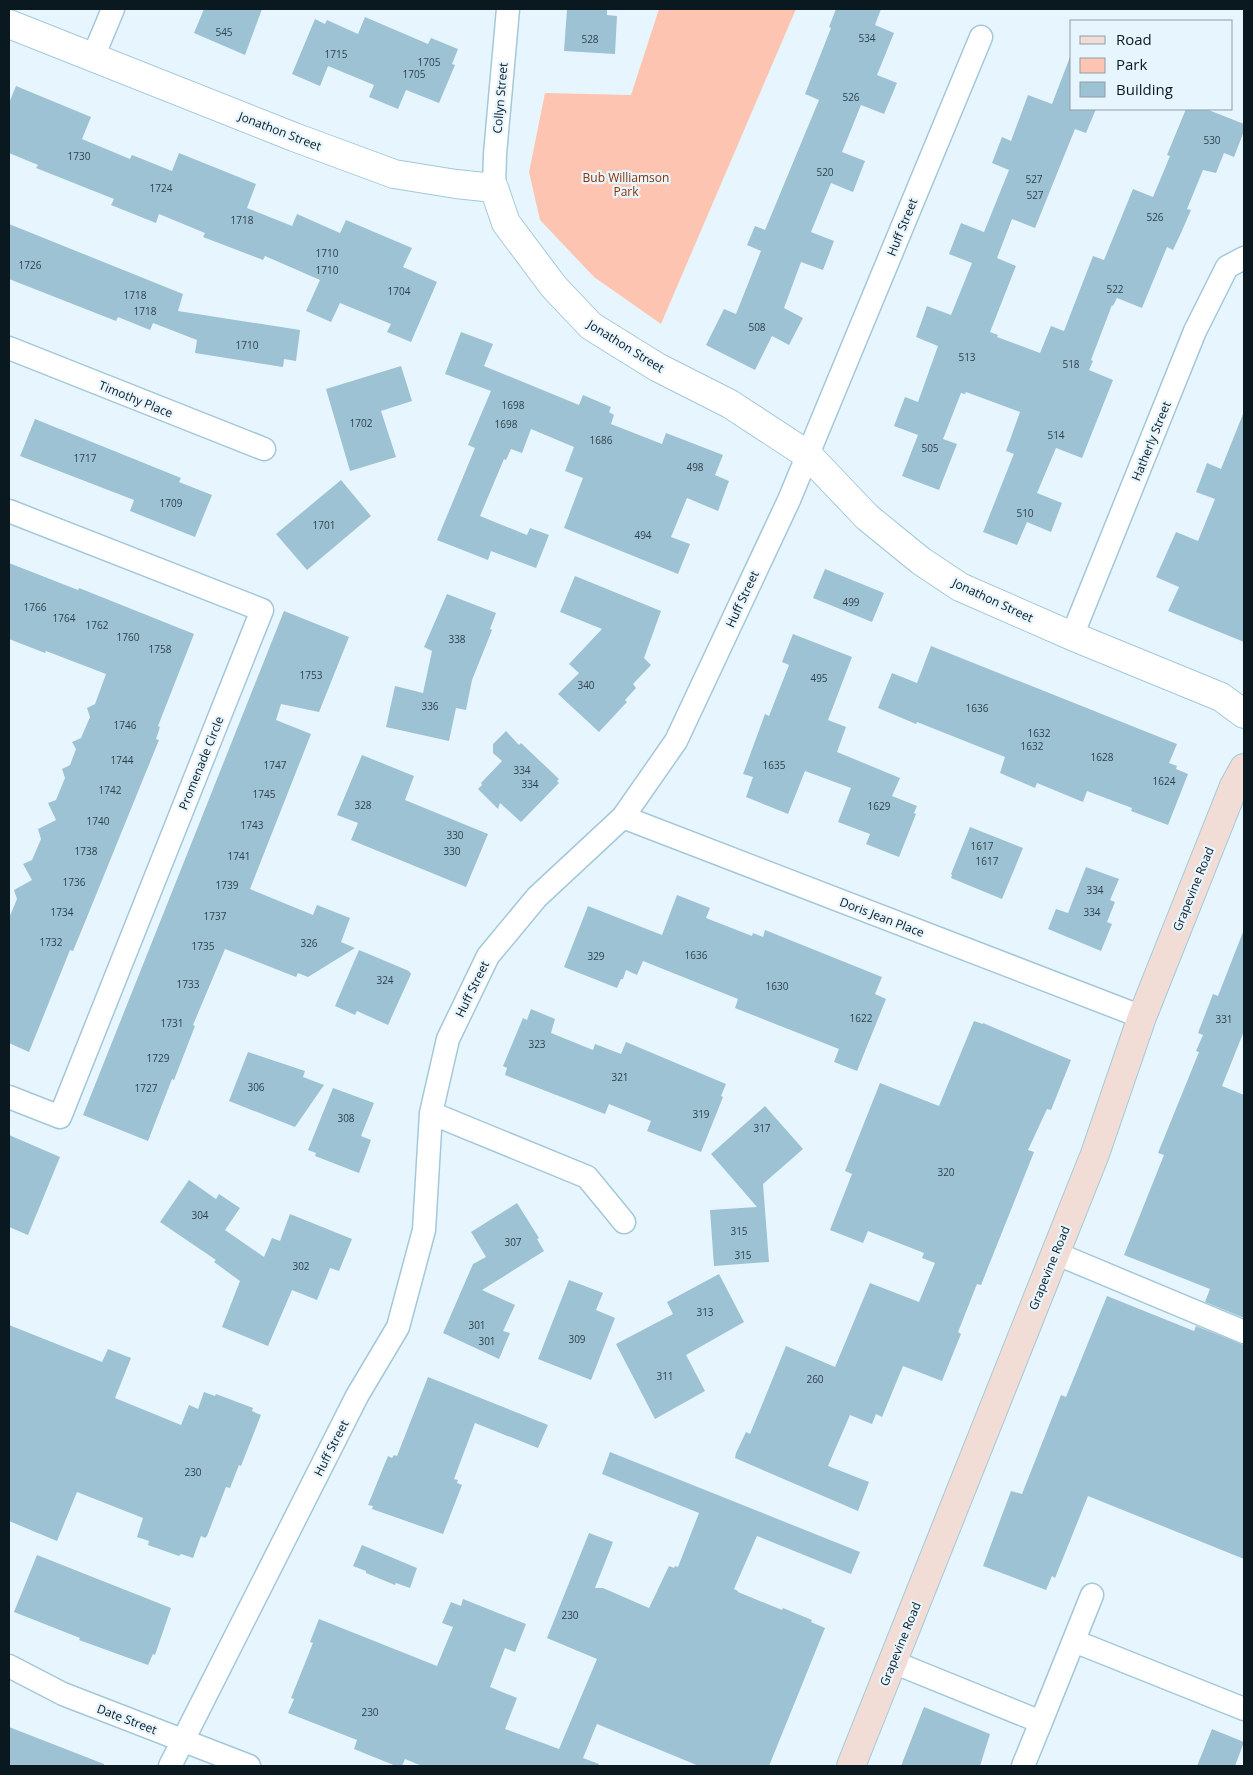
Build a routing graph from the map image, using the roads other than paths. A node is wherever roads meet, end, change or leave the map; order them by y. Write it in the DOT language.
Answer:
graph roads {
  1 [pos="113,9"];
  2 [pos="508,9"];
  3 [pos="9,24"];
  4 [pos="981,37"];
  5 [pos="93,57"];
  6 [pos="494,188"];
  7 [pos="1244,258"];
  8 [pos="9,348"];
  9 [pos="264,449"];
  10 [pos="808,454"];
  11 [pos="9,511"];
  12 [pos="1072,636"];
  13 [pos="1244,714"];
  14 [pos="1244,768"];
  15 [pos="623,818"];
  16 [pos="1142,1017"];
  17 [pos="9,1097"];
  18 [pos="431,1113"];
  19 [pos="624,1222"];
  20 [pos="1055,1253"];
  21 [pos="1244,1332"];
  22 [pos="1092,1595"];
  23 [pos="1074,1641"];
  24 [pos="893,1662"];
  25 [pos="9,1666"];
  26 [pos="1244,1709"];
  27 [pos="1041,1722"];
  28 [pos="184,1740"];
  29 [pos="170,1766"];
  30 [pos="248,1766"];
  31 [pos="851,1766"];
  32 [pos="1023,1766"];
  1 -- 5 [label="street"];
  2 -- 6 [label="street, Collyn Street"];
  3 -- 5 [label="street, Jonathon Street"];
  4 -- 10 [label="street, Huff Street"];
  5 -- 6 [label="street, Jonathon Street"];
  6 -- 10 [label="street, Jonathon Street"];
  7 -- 12 [label="street, Hatherly Street"];
  8 -- 9 [label="street, Timothy Place"];
  10 -- 12 [label="street, Jonathon Street"];
  10 -- 15 [label="street, Huff Street"];
  11 -- 17 [label="street, Promenade Circle"];
  12 -- 13 [label="street, Jonathon Street"];
  14 -- 16 [label="main road, Grapevine Road"];
  15 -- 16 [label="street, Doris Jean Place"];
  15 -- 18 [label="street, Huff Street"];
  16 -- 20 [label="main road, Grapevine Road"];
  18 -- 19 [label="street"];
  18 -- 28 [label="street, Huff Street"];
  20 -- 21 [label="street"];
  20 -- 24 [label="main road, Grapevine Road"];
  22 -- 23 [label="street"];
  23 -- 26 [label="street"];
  23 -- 27 [label="street"];
  24 -- 27 [label="street"];
  24 -- 31 [label="main road, Grapevine Road"];
  25 -- 28 [label="street, Date Street"];
  27 -- 32 [label="street"];
  28 -- 29 [label="street, Huff Street"];
  28 -- 30 [label="street, Date Street"];
}
